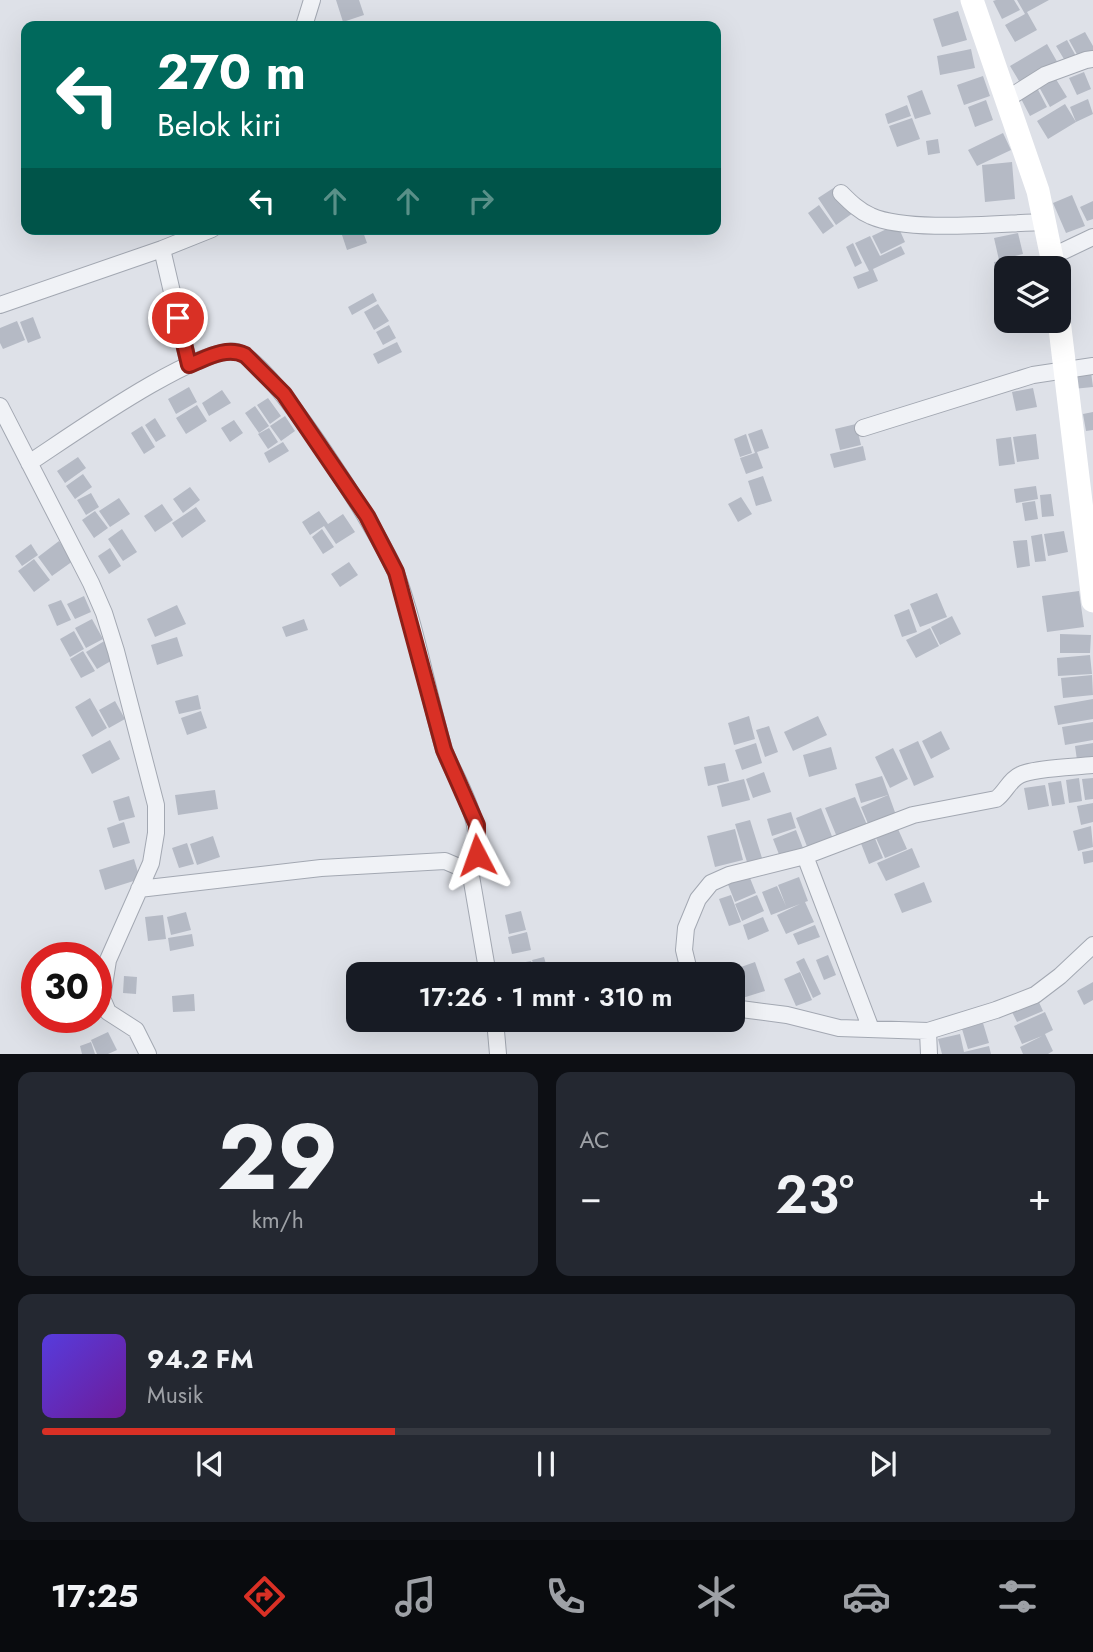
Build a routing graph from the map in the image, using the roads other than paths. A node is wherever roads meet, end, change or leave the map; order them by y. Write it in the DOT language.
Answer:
graph roads {
  1 [pos="312,0"];
  2 [pos="972,0"];
  3 [pos="306,21"];
  4 [pos="1093,60"];
  5 [pos="1007,99"];
  6 [pos="841,193"];
  7 [pos="1045,222"];
  8 [pos="197,235"];
  9 [pos="1093,237"];
  10 [pos="162,249"];
  11 [pos="1052,256"];
  12 [pos="1063,256"];
  13 [pos="0,305"];
  14 [pos="1060,333"];
  15 [pos="189,365"];
  16 [pos="1093,366"];
  17 [pos="1063,369"];
  18 [pos="0,406"];
  19 [pos="863,428"];
  20 [pos="29,463"];
  21 [pos="1093,601"];
  22 [pos="1093,765"];
  23 [pos="805,856"];
  24 [pos="471,876"];
  25 [pos="139,889"];
  26 [pos="1093,945"];
  27 [pos="486,962"];
  28 [pos="687,962"];
  29 [pos="745,1010"];
  30 [pos="871,1029"];
  31 [pos="928,1031"];
  32 [pos="496,1032"];
  33 [pos="148,1054"];
  34 [pos="499,1054"];
  35 [pos="929,1054"];
  1 -- 3 [label="street"];
  2 -- 5 [label="main road"];
  4 -- 5 [label="street"];
  5 -- 7 [label="main road"];
  6 -- 7 [label="street"];
  7 -- 11 [label="main road"];
  8 -- 10 [label="street"];
  9 -- 12 [label="street"];
  10 -- 13 [label="street"];
  10 -- 15 [label="street"];
  14 -- 17 [label="main road"];
  15 -- 20 [label="street"];
  15 -- 24 [label="street"];
  16 -- 17 [label="street"];
  17 -- 19 [label="street"];
  17 -- 21 [label="main road"];
  18 -- 20 [label="street"];
  20 -- 25 [label="street"];
  22 -- 23 [label="street"];
  23 -- 28 [label="street"];
  23 -- 30 [label="street"];
  24 -- 25 [label="street"];
  24 -- 27 [label="street"];
  25 -- 33 [label="street"];
  26 -- 31 [label="street"];
  29 -- 30 [label="street"];
  30 -- 31 [label="street"];
  31 -- 35 [label="street"];
  32 -- 34 [label="street"];
}
